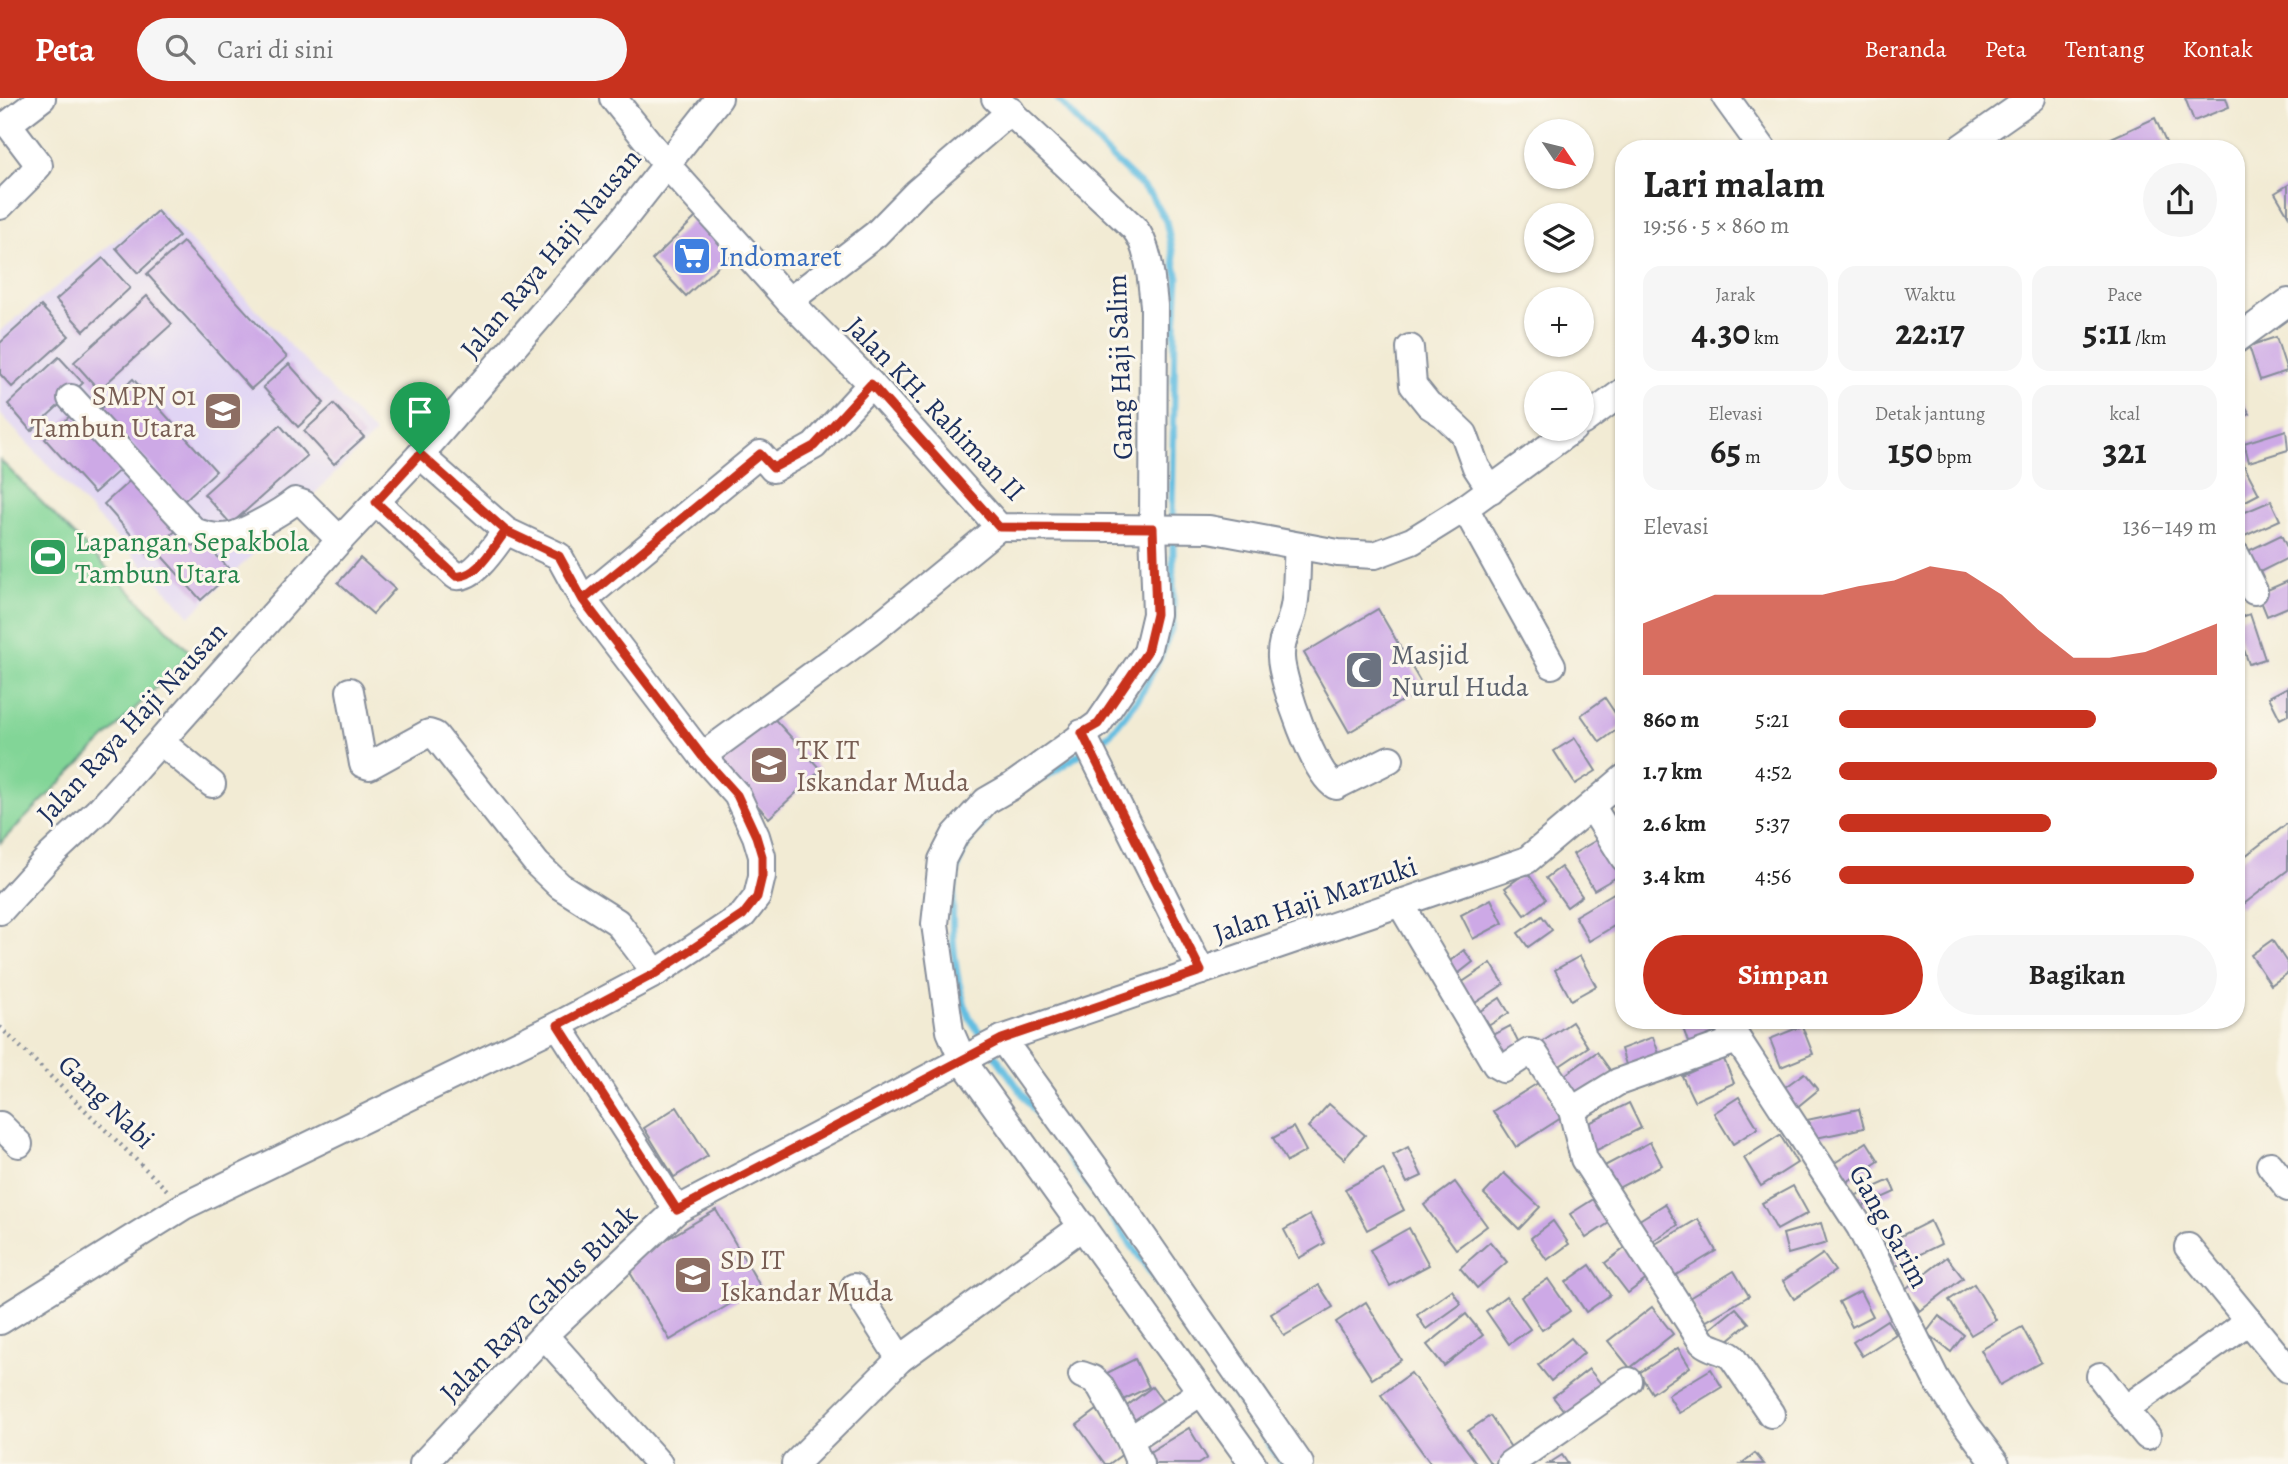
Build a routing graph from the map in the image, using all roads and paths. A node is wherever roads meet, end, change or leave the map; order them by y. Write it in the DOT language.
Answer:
graph roads {
  1 [pos="42,98"];
  2 [pos="613,98"];
  3 [pos="719,98"];
  4 [pos="1726,98"];
  5 [pos="2032,98"];
  6 [pos="1003,104"];
  7 [pos="4,119"];
  8 [pos="1756,140"];
  9 [pos="1972,140"];
  10 [pos="667,164"];
  11 [pos="0,206"];
  12 [pos="789,301"];
  13 [pos="2288,302"];
  14 [pos="2245,333"];
  15 [pos="1410,348"];
  16 [pos="871,384"];
  17 [pos="71,398"];
  18 [pos="1615,398"];
  19 [pos="1594,413"];
  20 [pos="1557,441"];
  21 [pos="420,454"];
  22 [pos="1491,490"];
  23 [pos="376,502"];
  24 [pos="1465,508"];
  25 [pos="999,527"];
  26 [pos="1153,528"];
  27 [pos="506,531"];
  28 [pos="340,540"];
  29 [pos="1297,547"];
  30 [pos="2245,573"];
  31 [pos="2254,591"];
  32 [pos="583,600"];
  33 [pos="1552,665"];
  34 [pos="350,691"];
  35 [pos="1082,733"];
  36 [pos="161,742"];
  37 [pos="702,756"];
  38 [pos="1390,759"];
  39 [pos="212,785"];
  40 [pos="1615,786"];
  41 [pos="1592,807"];
  42 [pos="1615,844"];
  43 [pos="1400,903"];
  44 [pos="0,911"];
  45 [pos="1201,971"];
  46 [pos="656,973"];
  47 [pos="558,1025"];
  48 [pos="0,1027"];
  49 [pos="1731,1030"];
  50 [pos="1002,1039"];
  51 [pos="963,1061"];
  52 [pos="1572,1110"];
  53 [pos="0,1125"];
  54 [pos="19,1144"];
  55 [pos="2270,1165"];
  56 [pos="2288,1188"];
  57 [pos="184,1206"];
  58 [pos="677,1210"];
  59 [pos="1083,1226"];
  60 [pos="2188,1247"];
  61 [pos="854,1287"];
  62 [pos="0,1321"];
  63 [pos="2249,1321"];
  64 [pos="544,1335"];
  65 [pos="900,1359"];
  66 [pos="2288,1368"];
  67 [pos="1082,1376"];
  68 [pos="2100,1376"];
  69 [pos="1629,1381"];
  70 [pos="1201,1392"];
  71 [pos="2125,1409"];
  72 [pos="1771,1414"];
  73 [pos="2147,1436"];
  74 [pos="1130,1440"];
  75 [pos="423,1464"];
  76 [pos="659,1464"];
  77 [pos="795,1464"];
  78 [pos="1140,1464"];
  79 [pos="1253,1464"];
  80 [pos="1300,1464"];
  81 [pos="1510,1464"];
  82 [pos="1996,1464"];
  1 -- 7 [label="street"];
  2 -- 10 [label="street, Jalan KH. Rahiman II"];
  3 -- 10 [label="street, Jalan Raya Haji Nausan"];
  4 -- 8 [label="street"];
  5 -- 9 [label="street"];
  6 -- 12 [label="street"];
  6 -- 26 [label="street, Gang Haji Salim"];
  7 -- 11 [label="street"];
  10 -- 12 [label="street, Jalan KH. Rahiman II"];
  10 -- 21 [label="street, Jalan Raya Haji Nausan"];
  12 -- 16 [label="street, Jalan KH. Rahiman II"];
  13 -- 14 [label="street"];
  15 -- 22 [label="street"];
  16 -- 25 [label="street, Jalan KH. Rahiman II"];
  16 -- 32 [label="street"];
  17 -- 28 [label="street"];
  18 -- 19 [label="street"];
  20 -- 22 [label="street, Jalan KH. Rahiman II"];
  21 -- 23 [label="street, Jalan Raya Haji Nausan"];
  21 -- 27 [label="street"];
  22 -- 24 [label="street, Jalan KH. Rahiman II"];
  23 -- 27 [label="street"];
  23 -- 28 [label="street, Jalan Raya Haji Nausan"];
  24 -- 29 [label="street, Jalan KH. Rahiman II"];
  24 -- 33 [label="street"];
  25 -- 26 [label="street, Jalan KH. Rahiman II"];
  25 -- 37 [label="street"];
  26 -- 29 [label="street, Jalan KH. Rahiman II"];
  26 -- 35 [label="street, Gang Haji Salim"];
  27 -- 32 [label="street"];
  28 -- 36 [label="street, Jalan Raya Haji Nausan"];
  29 -- 38 [label="street"];
  30 -- 31 [label="street"];
  32 -- 37 [label="street"];
  34 -- 46 [label="street"];
  35 -- 45 [label="street"];
  35 -- 51 [label="street, Gang Haji Salim"];
  36 -- 39 [label="street"];
  36 -- 44 [label="street, Jalan Raya Haji Nausan"];
  37 -- 46 [label="street"];
  40 -- 41 [label="street, Jalan Haji Marzuki"];
  41 -- 42 [label="street"];
  41 -- 43 [label="street, Jalan Haji Marzuki"];
  43 -- 45 [label="street, Jalan Haji Marzuki"];
  43 -- 52 [label="street"];
  45 -- 50 [label="street, Jalan Haji Marzuki"];
  46 -- 47 [label="street"];
  47 -- 57 [label="street"];
  47 -- 58 [label="street"];
  48 -- 57 [label="path, Gang Nabi"];
  49 -- 52 [label="street"];
  49 -- 82 [label="street, Gang Sarim"];
  50 -- 51 [label="street, Jalan Raya Gabus Bulak"];
  50 -- 80 [label="street"];
  51 -- 58 [label="street, Jalan Raya Gabus Bulak"];
  51 -- 59 [label="street, Gang Haji Salim"];
  52 -- 72 [label="street"];
  53 -- 54 [label="street"];
  55 -- 56 [label="street"];
  57 -- 62 [label="street"];
  58 -- 64 [label="street, Jalan Raya Gabus Bulak"];
  59 -- 65 [label="street"];
  59 -- 70 [label="street, Gang Haji Salim"];
  60 -- 63 [label="street"];
  61 -- 65 [label="street"];
  63 -- 66 [label="street"];
  63 -- 71 [label="street"];
  64 -- 75 [label="street, Jalan Raya Gabus Bulak"];
  64 -- 76 [label="street"];
  65 -- 77 [label="street"];
  67 -- 74 [label="street"];
  68 -- 71 [label="street"];
  69 -- 81 [label="street"];
  70 -- 74 [label="street"];
  70 -- 79 [label="street, Gang Haji Salim"];
  71 -- 73 [label="street"];
  74 -- 78 [label="street"];
}
